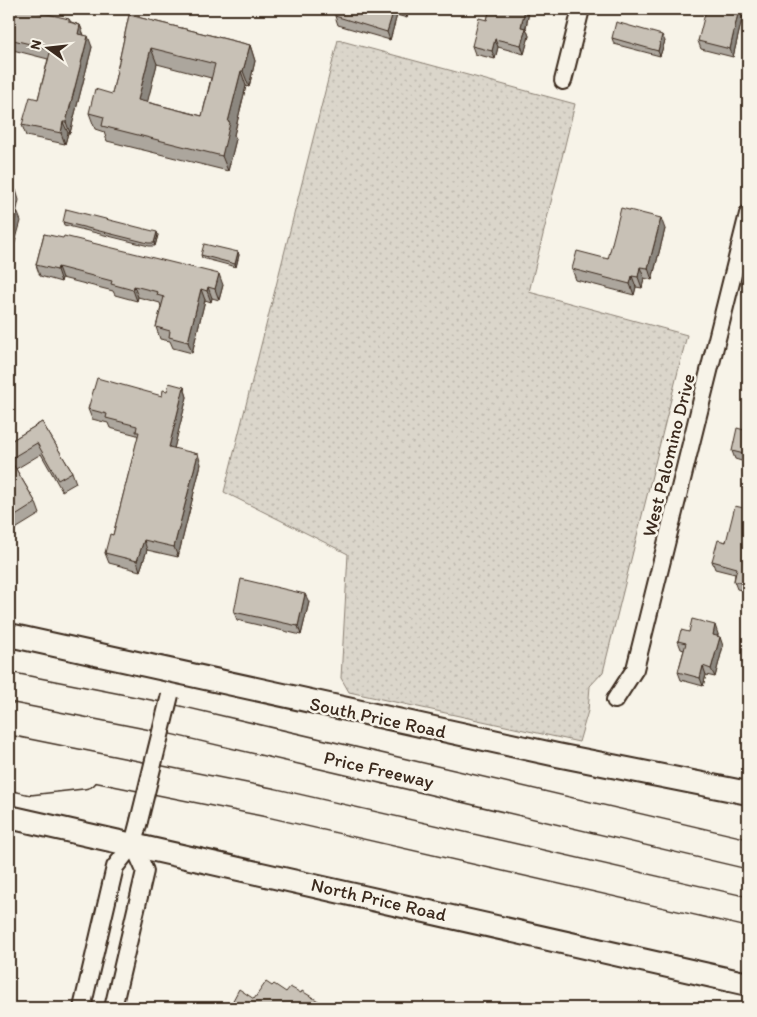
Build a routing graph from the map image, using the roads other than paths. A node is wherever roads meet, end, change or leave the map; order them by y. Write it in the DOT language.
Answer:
graph roads {
  1 [pos="580,9"];
  2 [pos="563,81"];
  3 [pos="748,214"];
  4 [pos="9,635"];
  5 [pos="9,669"];
  6 [pos="176,671"];
  7 [pos="9,687"];
  8 [pos="615,700"];
  9 [pos="170,707"];
  10 [pos="9,750"];
  11 [pos="108,771"];
  12 [pos="9,775"];
  13 [pos="748,793"];
  14 [pos="9,817"];
  15 [pos="591,819"];
  16 [pos="748,835"];
  17 [pos="133,844"];
  18 [pos="748,854"];
  19 [pos="567,870"];
  20 [pos="748,912"];
  21 [pos="748,929"];
  22 [pos="748,984"];
  23 [pos="82,1008"];
  24 [pos="112,1008"];
  1 -- 2 [label="street"];
  3 -- 8 [label="street, West Palomino Drive"];
  4 -- 6 [label="main road, South Price Road"];
  5 -- 9 [label="highway"];
  6 -- 9 [label="street"];
  6 -- 13 [label="main road, South Price Road"];
  7 -- 9 [label="highway, Price Freeway"];
  9 -- 15 [label="highway, Price Freeway"];
  9 -- 17 [label="street, bridge"];
  10 -- 11 [label="highway"];
  11 -- 12 [label="highway"];
  11 -- 19 [label="highway"];
  14 -- 17 [label="main road, North Price Road"];
  15 -- 16 [label="highway"];
  15 -- 18 [label="highway, Price Freeway"];
  17 -- 22 [label="main road, North Price Road"];
  17 -- 23 [label="street"];
  17 -- 24 [label="street"];
  19 -- 20 [label="highway"];
  19 -- 21 [label="highway"];
}
